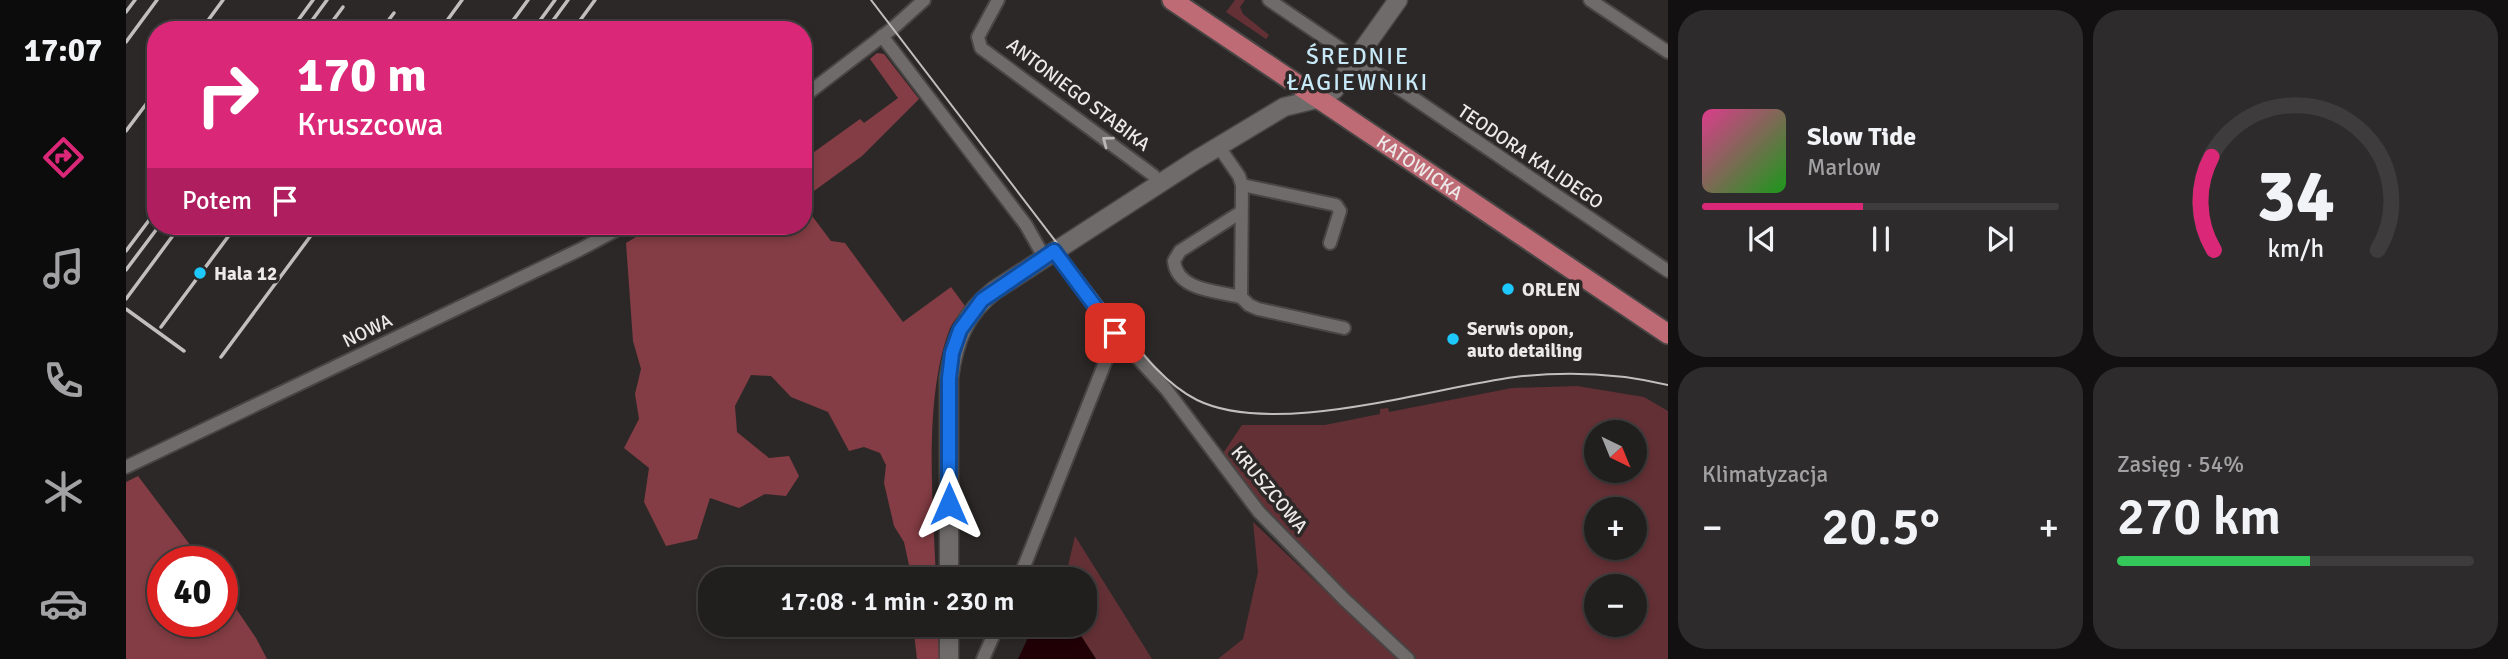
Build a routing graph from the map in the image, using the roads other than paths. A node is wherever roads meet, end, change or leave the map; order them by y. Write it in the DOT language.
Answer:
graph roads {
  1 [pos="924,0"];
  2 [pos="998,0"];
  3 [pos="1172,0"];
  4 [pos="1269,0"];
  5 [pos="1398,0"];
  6 [pos="1590,0"];
  7 [pos="883,36"];
  8 [pos="1668,52"];
  9 [pos="1356,60"];
  10 [pos="812,90"];
  11 [pos="1317,99"];
  12 [pos="1219,147"];
  13 [pos="1160,183"];
  14 [pos="1242,185"];
  15 [pos="1241,212"];
  16 [pos="607,235"];
  17 [pos="1330,243"];
  18 [pos="1049,254"];
  19 [pos="1668,271"];
  20 [pos="1241,297"];
  21 [pos="1344,328"];
  22 [pos="1115,333"];
  23 [pos="1668,334"];
  24 [pos="126,467"];
  25 [pos="949,567"];
  26 [pos="1024,567"];
  27 [pos="949,637"];
  28 [pos="993,637"];
  29 [pos="949,659"];
  30 [pos="983,659"];
  31 [pos="1408,659"];
  1 -- 7 [label="street"];
  13 -- 2 [label="street, ANTONIEGO STABIKA, one-way"];
  3 -- 11 [label="main road, KATOWICKA"];
  4 -- 9 [label="street, TEODORA KALIDEGO"];
  5 -- 9 [label="street"];
  6 -- 8 [label="street"];
  7 -- 10 [label="street"];
  7 -- 18 [label="street, KRUSZCOWA"];
  9 -- 11 [label="street"];
  9 -- 19 [label="street, TEODORA KALIDEGO"];
  11 -- 12 [label="street"];
  11 -- 23 [label="main road, KATOWICKA"];
  12 -- 13 [label="street"];
  12 -- 14 [label="street"];
  13 -- 18 [label="street"];
  14 -- 15 [label="street"];
  14 -- 17 [label="street"];
  15 -- 20 [label="street"];
  15 -- 20 [label="street"];
  16 -- 24 [label="street, NOWA"];
  18 -- 22 [label="street, KRUSZCOWA"];
  18 -- 25 [label="street"];
  20 -- 21 [label="street"];
  22 -- 26 [label="street"];
  22 -- 31 [label="street, KRUSZCOWA"];
  27 -- 29 [label="street"];
  28 -- 30 [label="street"];
}
